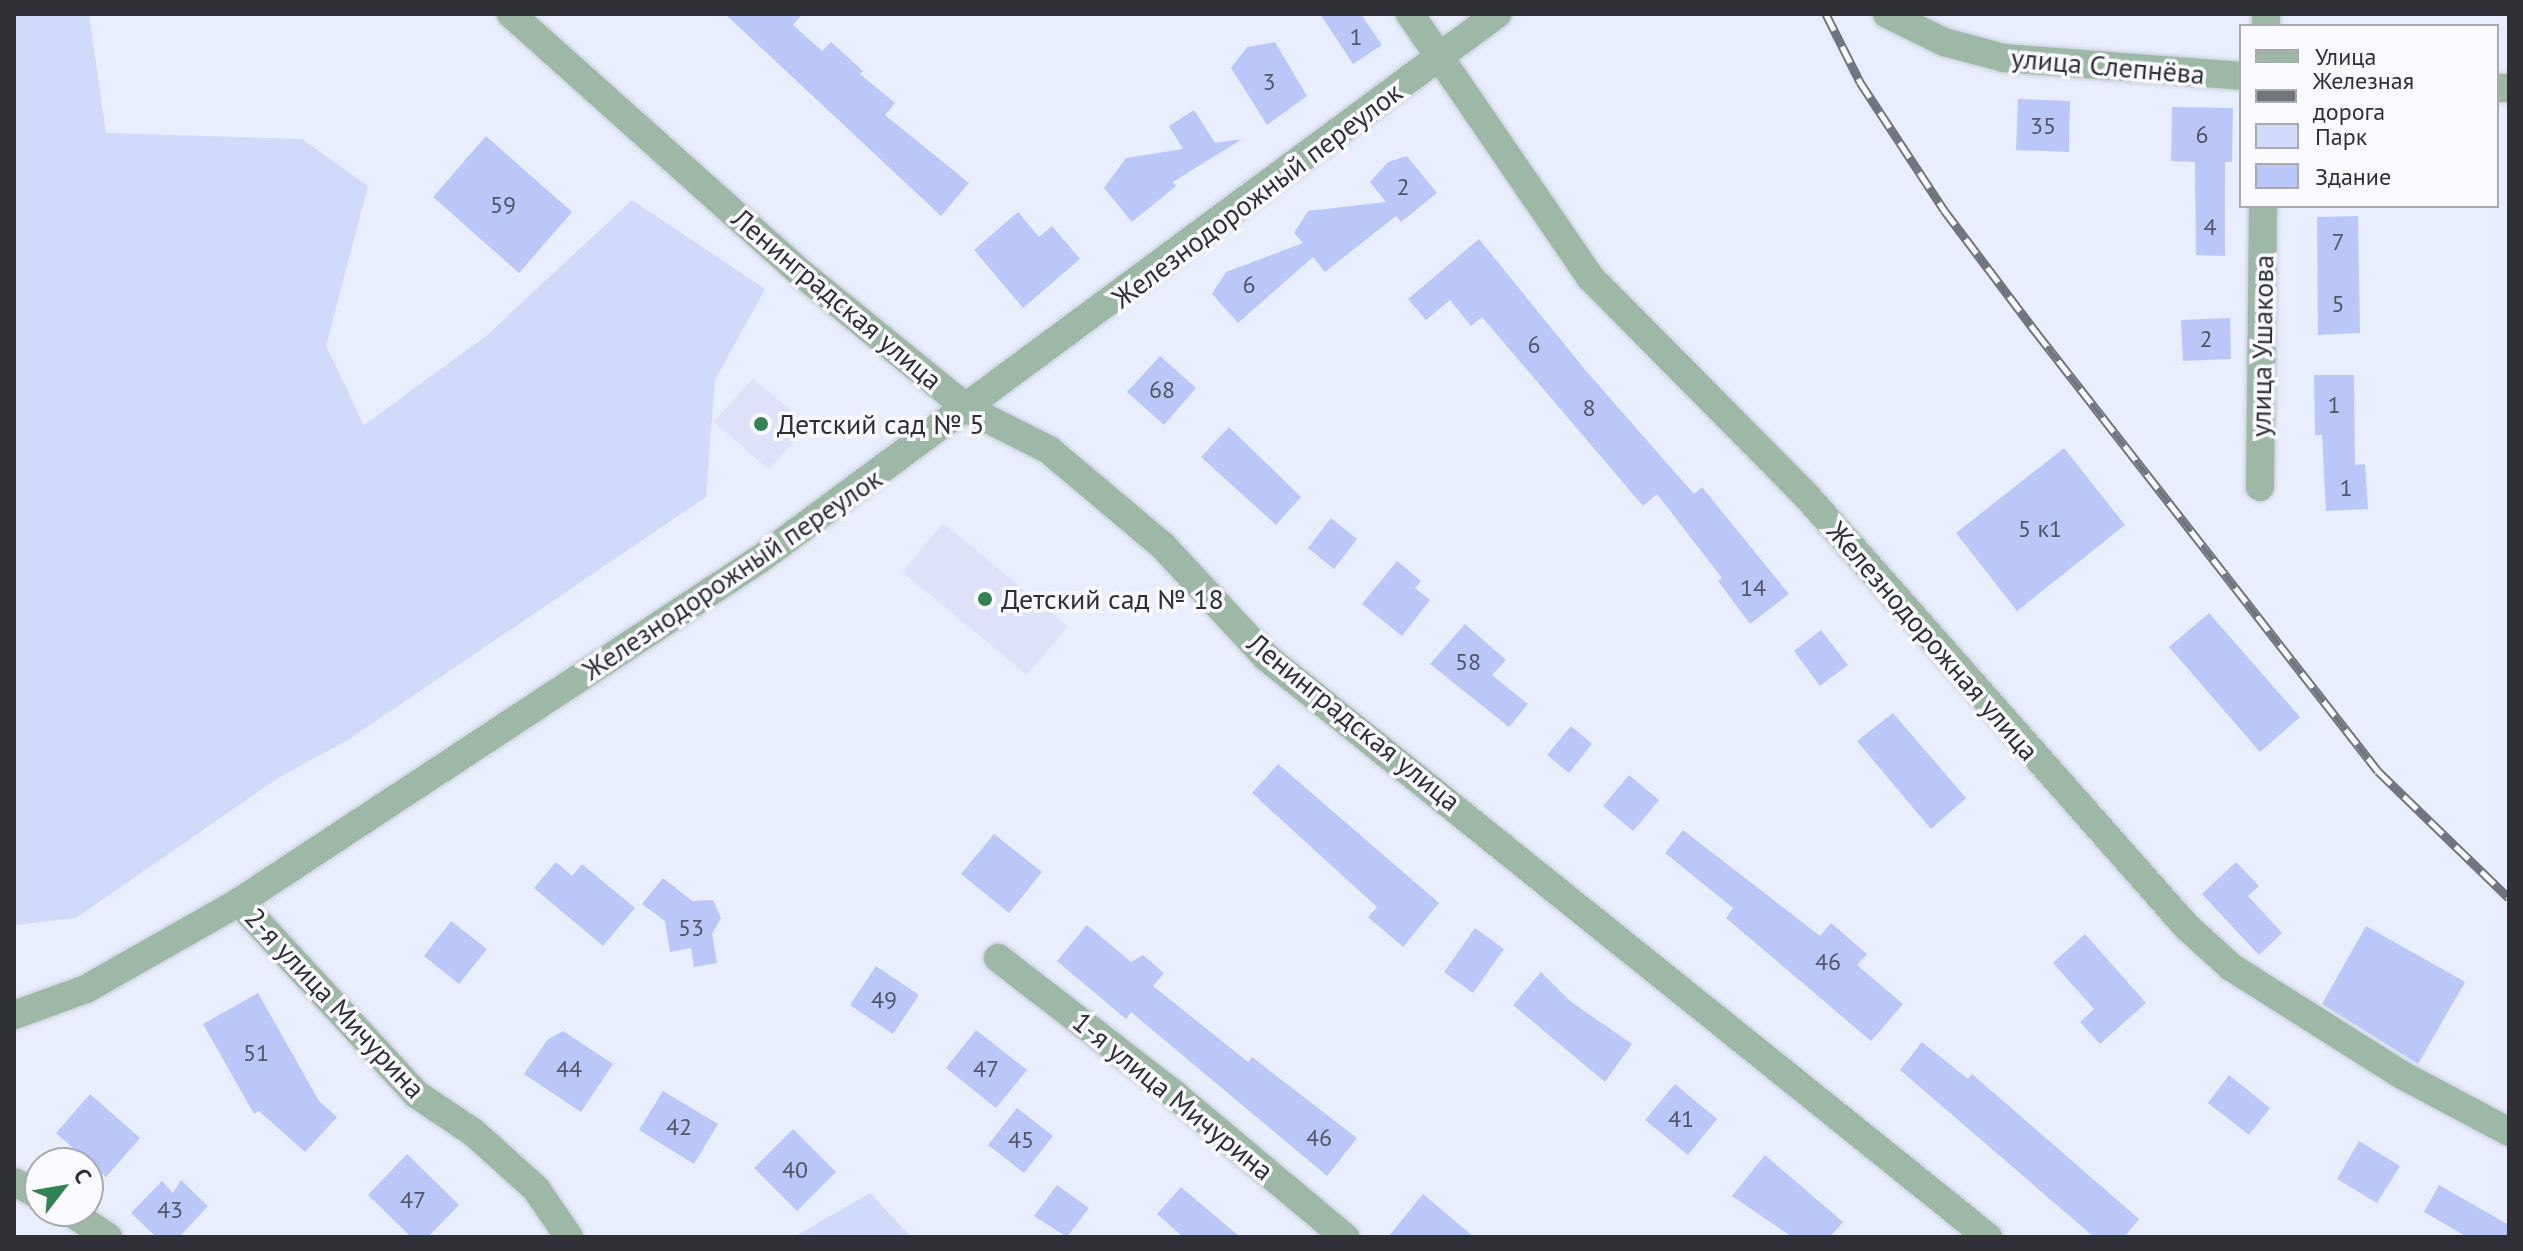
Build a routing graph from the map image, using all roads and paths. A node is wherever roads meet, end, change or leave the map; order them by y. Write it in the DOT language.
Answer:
graph roads {
  1 [pos="511,14"];
  2 [pos="1410,14"];
  3 [pos="1497,14"];
  4 [pos="1887,14"];
  5 [pos="1443,57"];
  6 [pos="2239,76"];
  7 [pos="2263,208"];
  8 [pos="968,409"];
  9 [pos="2260,487"];
  10 [pos="239,902"];
  11 [pos="998,958"];
  12 [pos="14,1015"];
  13 [pos="2509,1132"];
  14 [pos="569,1237"];
  15 [pos="1345,1237"];
  16 [pos="1988,1237"];
  1 -- 8 [label="street, Ленинградская улица"];
  2 -- 5 [label="street, Железнодорожная улица"];
  3 -- 5 [label="street"];
  4 -- 6 [label="street, улица Слепнёва"];
  5 -- 8 [label="street, Железнодорожный переулок"];
  5 -- 13 [label="street, Железнодорожная улица"];
  7 -- 9 [label="street, улица Ушакова"];
  8 -- 10 [label="street, Железнодорожный переулок"];
  8 -- 16 [label="street, Ленинградская улица"];
  10 -- 12 [label="street, Железнодорожный переулок"];
  10 -- 14 [label="street, 2-я улица Мичурина"];
  11 -- 15 [label="street, 1-я улица Мичурина"];
}
